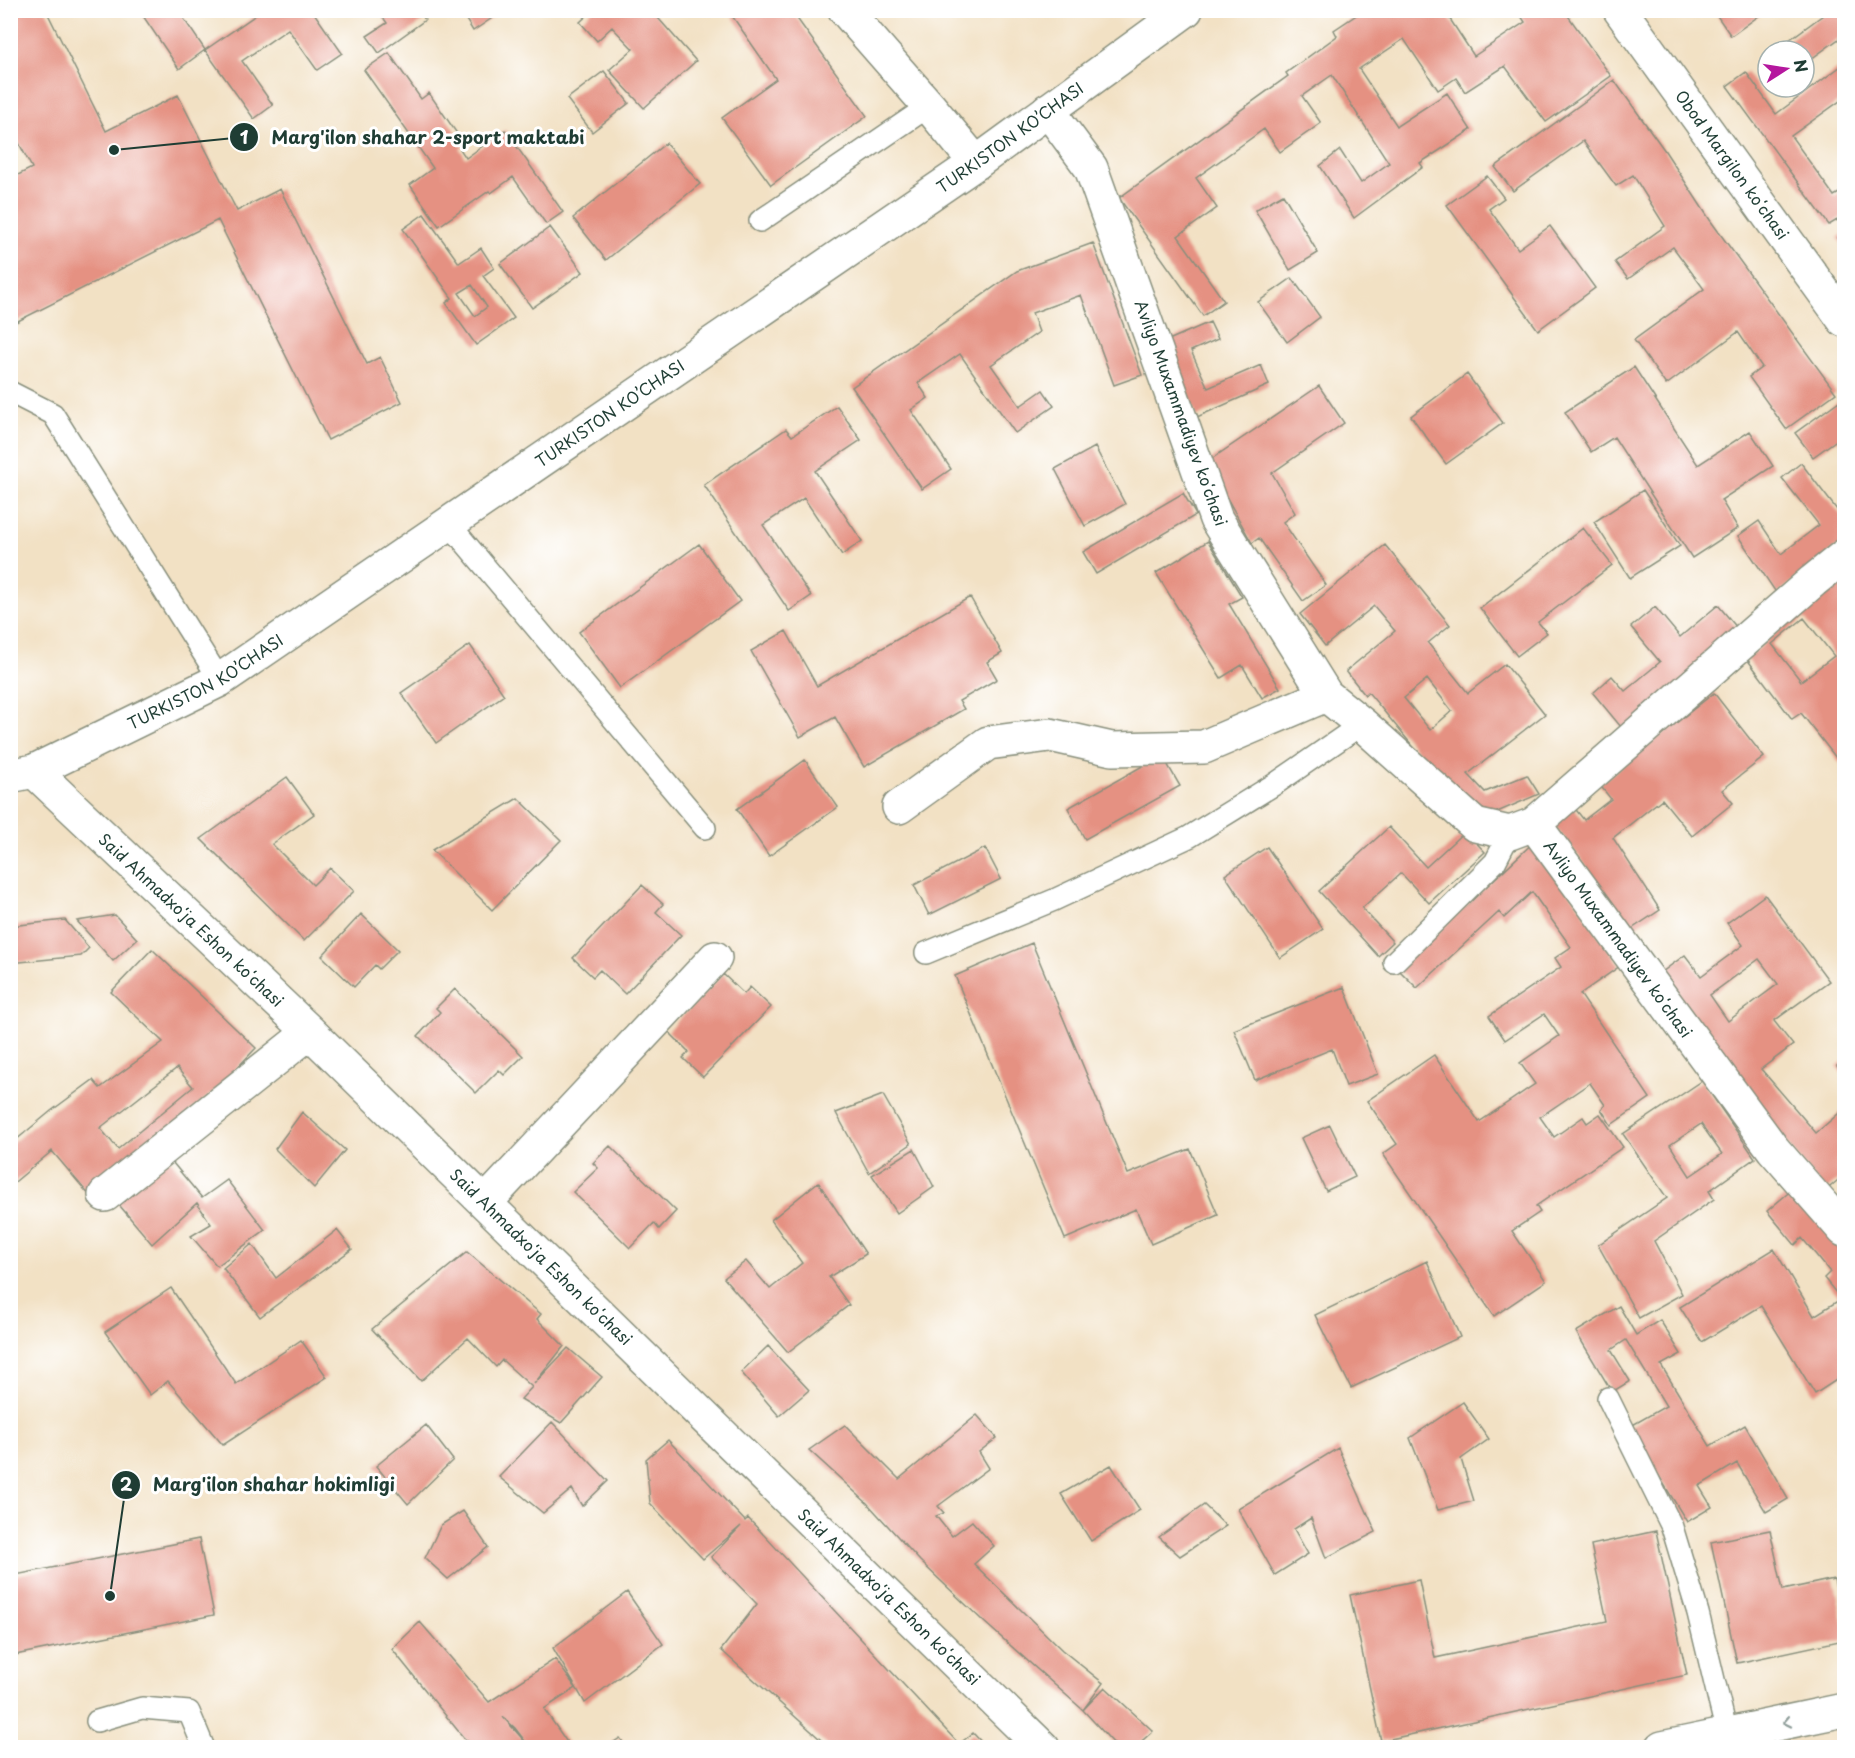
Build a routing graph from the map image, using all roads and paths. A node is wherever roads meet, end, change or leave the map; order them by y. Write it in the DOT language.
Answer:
graph roads {
  1 [pos="845,10"];
  2 [pos="1186,10"];
  3 [pos="1620,10"];
  4 [pos="929,106"];
  5 [pos="1048,110"];
  6 [pos="976,163"];
  7 [pos="760,221"];
  8 [pos="1845,320"];
  9 [pos="10,392"];
  10 [pos="450,525"];
  11 [pos="1845,556"];
  12 [pos="220,680"];
  13 [pos="1326,694"];
  14 [pos="1362,724"];
  15 [pos="22,773"];
  16 [pos="899,807"];
  17 [pos="705,828"];
  18 [pos="1522,829"];
  19 [pos="926,954"];
  20 [pos="715,958"];
  21 [pos="1394,962"];
  22 [pos="310,1032"];
  23 [pos="105,1195"];
  24 [pos="485,1203"];
  25 [pos="1845,1230"];
  26 [pos="1608,1398"];
  27 [pos="1845,1710"];
  28 [pos="97,1721"];
  29 [pos="1727,1734"];
  30 [pos="204,1748"];
  31 [pos="1043,1748"];
  32 [pos="1662,1748"];
  1 -- 4 [label="street"];
  2 -- 5 [label="street, TURKISTON KO’CHASI"];
  3 -- 8 [label="street, Obod Margilon koʻchasi"];
  4 -- 6 [label="street"];
  4 -- 7 [label="lane"];
  5 -- 6 [label="street, TURKISTON KO’CHASI"];
  5 -- 13 [label="street, Avliyo Muxammadiyev koʻchasi"];
  6 -- 10 [label="street, TURKISTON KO’CHASI"];
  9 -- 12 [label="lane"];
  10 -- 12 [label="street, TURKISTON KO’CHASI"];
  10 -- 17 [label="lane"];
  11 -- 18 [label="street"];
  12 -- 15 [label="street, TURKISTON KO’CHASI"];
  13 -- 14 [label="street, Avliyo Muxammadiyev koʻchasi"];
  13 -- 16 [label="street"];
  14 -- 18 [label="street, Avliyo Muxammadiyev koʻchasi"];
  14 -- 19 [label="lane"];
  15 -- 22 [label="street, Said Ahmadxoʻja Eshon koʻchasi"];
  18 -- 21 [label="lane"];
  18 -- 25 [label="street, Avliyo Muxammadiyev koʻchasi"];
  20 -- 24 [label="street"];
  22 -- 23 [label="street"];
  22 -- 24 [label="street, Said Ahmadxoʻja Eshon koʻchasi"];
  24 -- 31 [label="street, Said Ahmadxoʻja Eshon koʻchasi"];
  26 -- 29 [label="lane"];
  27 -- 29 [label="street, one-way"];
  28 -- 30 [label="lane"];
  29 -- 32 [label="street"];
}
